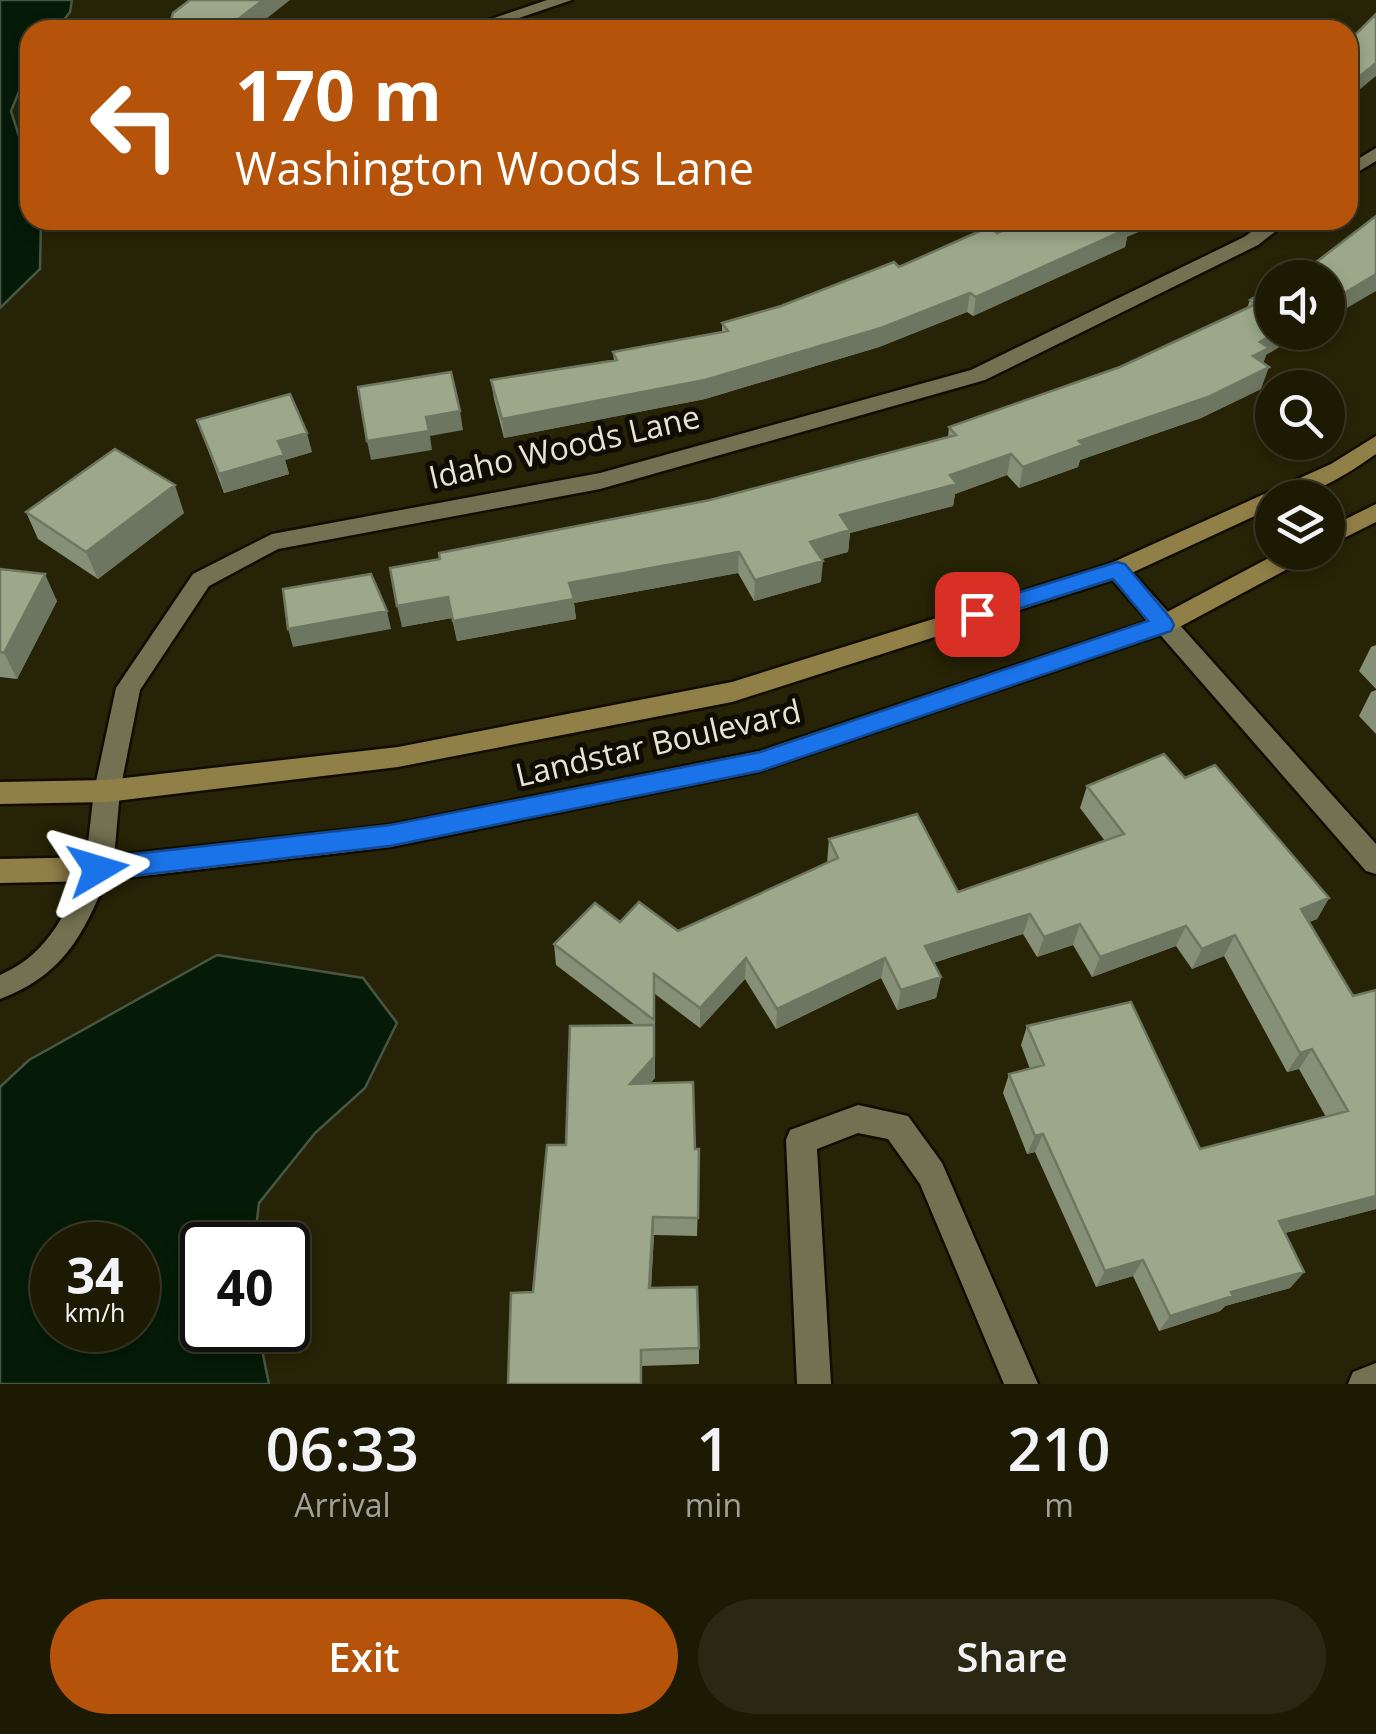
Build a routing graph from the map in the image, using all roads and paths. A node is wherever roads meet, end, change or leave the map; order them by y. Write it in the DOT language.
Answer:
graph roads {
  1 [pos="564,0"];
  2 [pos="499,20"];
  3 [pos="1267,230"];
  4 [pos="1376,443"];
  5 [pos="1314,480"];
  6 [pos="1255,507"];
  7 [pos="1376,512"];
  8 [pos="1345,529"];
  9 [pos="1117,570"];
  10 [pos="1266,570"];
  11 [pos="1163,625"];
  12 [pos="107,792"];
  13 [pos="0,794"];
  14 [pos="1376,862"];
  15 [pos="98,869"];
  16 [pos="0,871"];
  17 [pos="0,988"];
  18 [pos="1376,1380"];
  19 [pos="814,1384"];
  20 [pos="1021,1384"];
  21 [pos="1364,1384"];
  1 -- 2 [label="street"];
  3 -- 12 [label="street, Idaho Woods Lane"];
  4 -- 5 [label="street, Landstar Boulevard"];
  6 -- 9 [label="street, Landstar Boulevard"];
  7 -- 8 [label="street"];
  9 -- 11 [label="street"];
  9 -- 12 [label="street, Landstar Boulevard"];
  10 -- 11 [label="street, Landstar Boulevard"];
  11 -- 14 [label="street"];
  11 -- 15 [label="street, Landstar Boulevard"];
  12 -- 13 [label="street, Landstar Boulevard"];
  12 -- 15 [label="street, Idaho Woods Lane"];
  15 -- 16 [label="street, Landstar Boulevard"];
  15 -- 17 [label="lane"];
  18 -- 21 [label="street"];
  19 -- 20 [label="street"];
}
